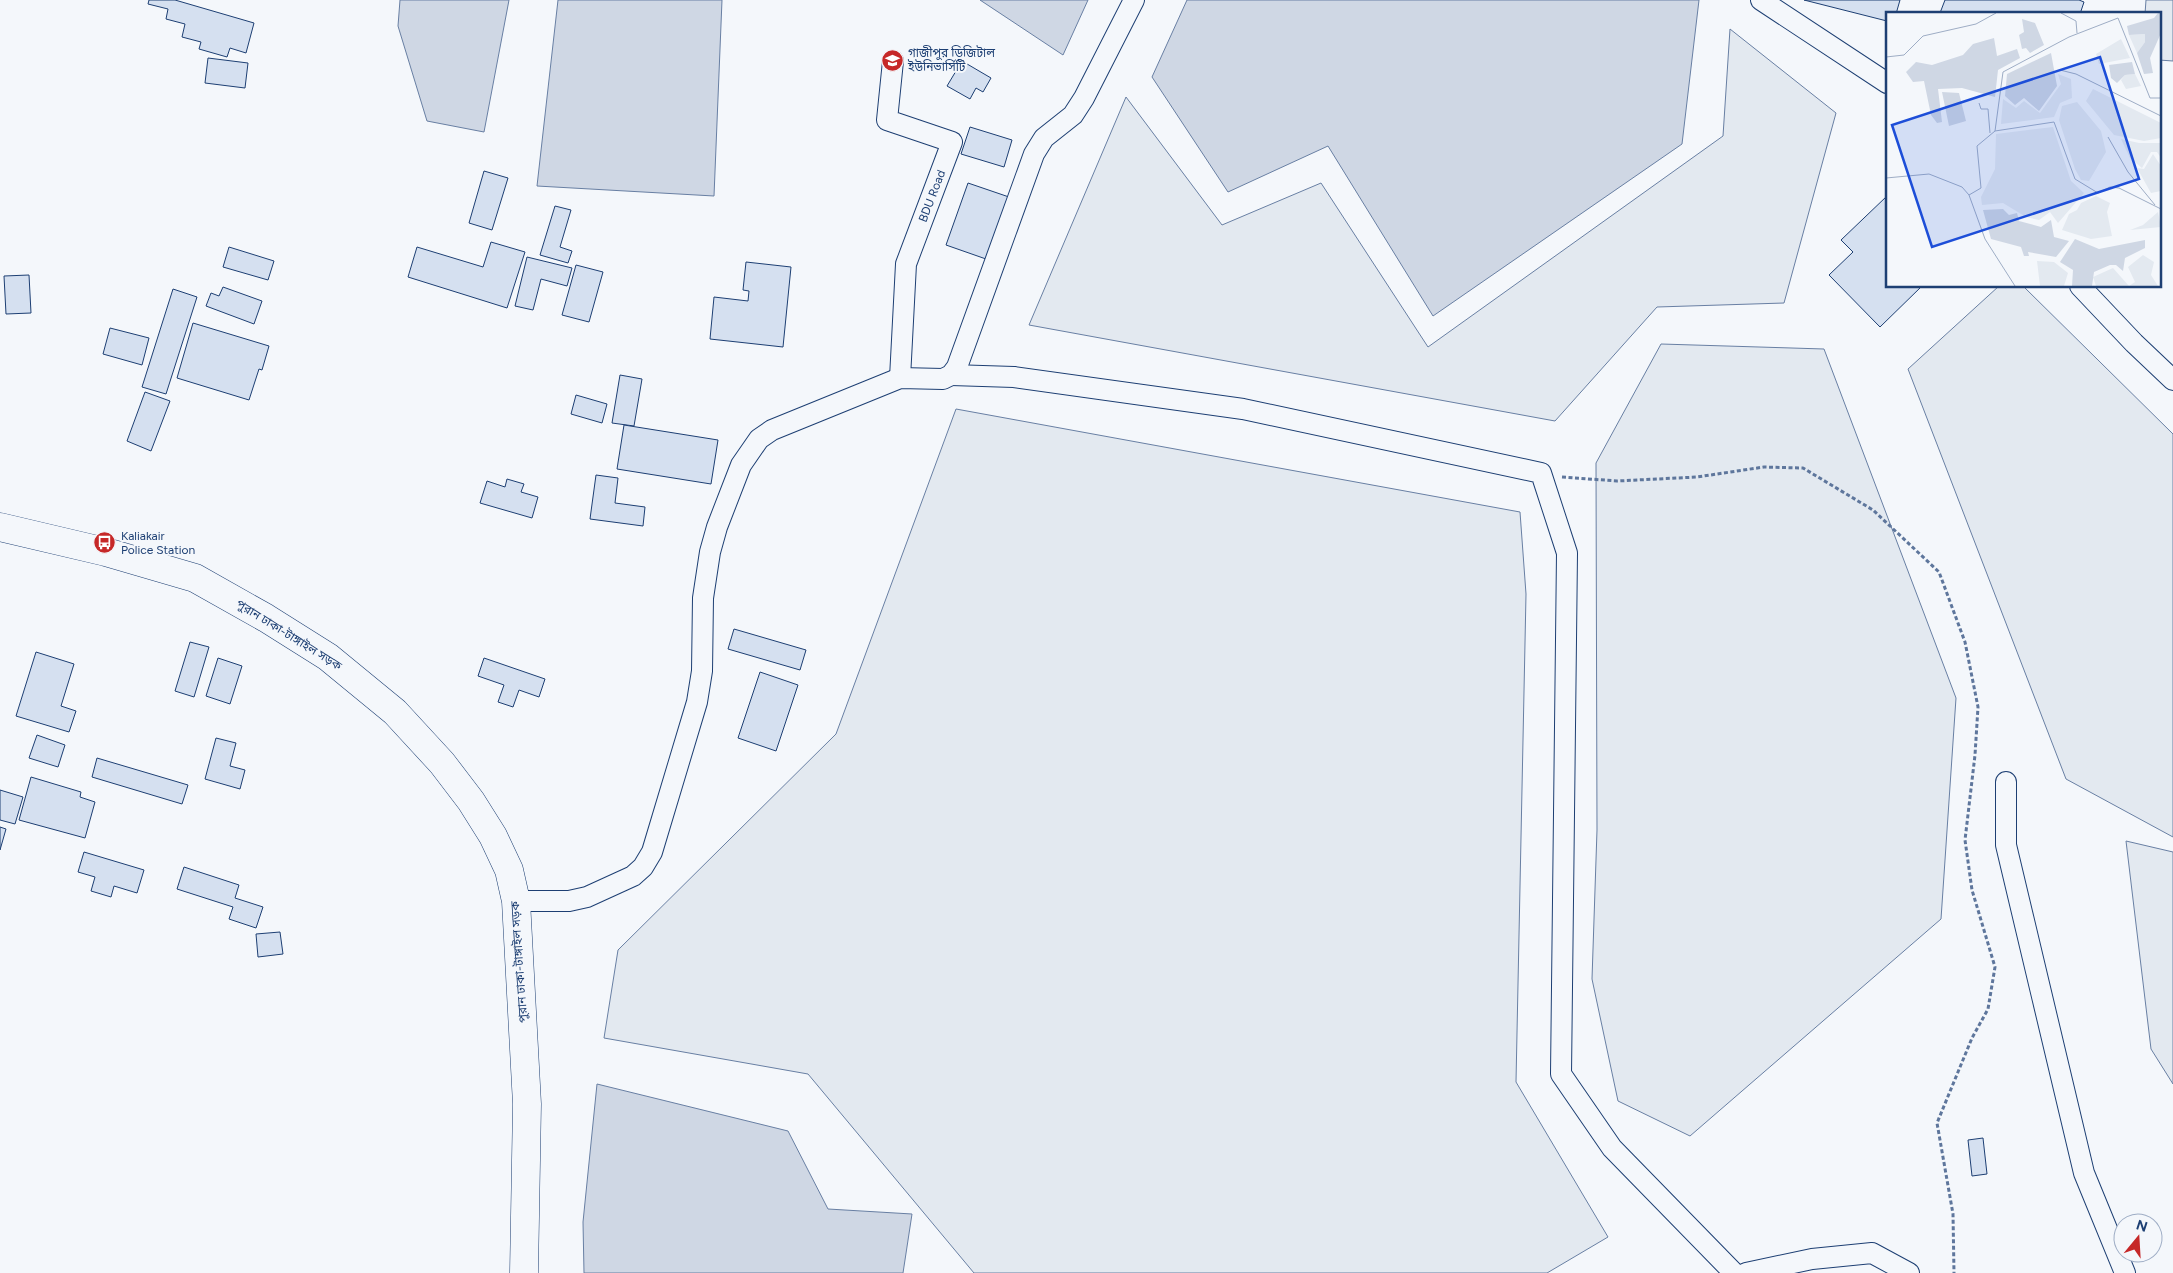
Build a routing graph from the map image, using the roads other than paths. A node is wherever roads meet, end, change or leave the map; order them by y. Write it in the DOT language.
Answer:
graph roads {
  1 [pos="1134,0"];
  2 [pos="1761,0"];
  3 [pos="893,61"];
  4 [pos="1886,82"];
  5 [pos="2082,288"];
  6 [pos="951,375"];
  7 [pos="900,378"];
  8 [pos="2173,380"];
  9 [pos="0,527"];
  10 [pos="2006,782"];
  11 [pos="516,901"];
  12 [pos="524,1273"];
  13 [pos="1734,1273"];
  14 [pos="1746,1273"];
  15 [pos="1909,1273"];
  16 [pos="2125,1273"];
  1 -- 6 [label="street"];
  2 -- 4 [label="street"];
  3 -- 7 [label="street, BDU Road"];
  5 -- 8 [label="street"];
  6 -- 7 [label="street"];
  6 -- 13 [label="street"];
  7 -- 11 [label="street"];
  9 -- 11 [label="highway, পুরান ঢাকা-টাঙ্গাইল সড়ক"];
  10 -- 16 [label="street"];
  11 -- 12 [label="highway, পুরান ঢাকা-টাঙ্গাইল সড়ক"];
  14 -- 15 [label="street"];
}
